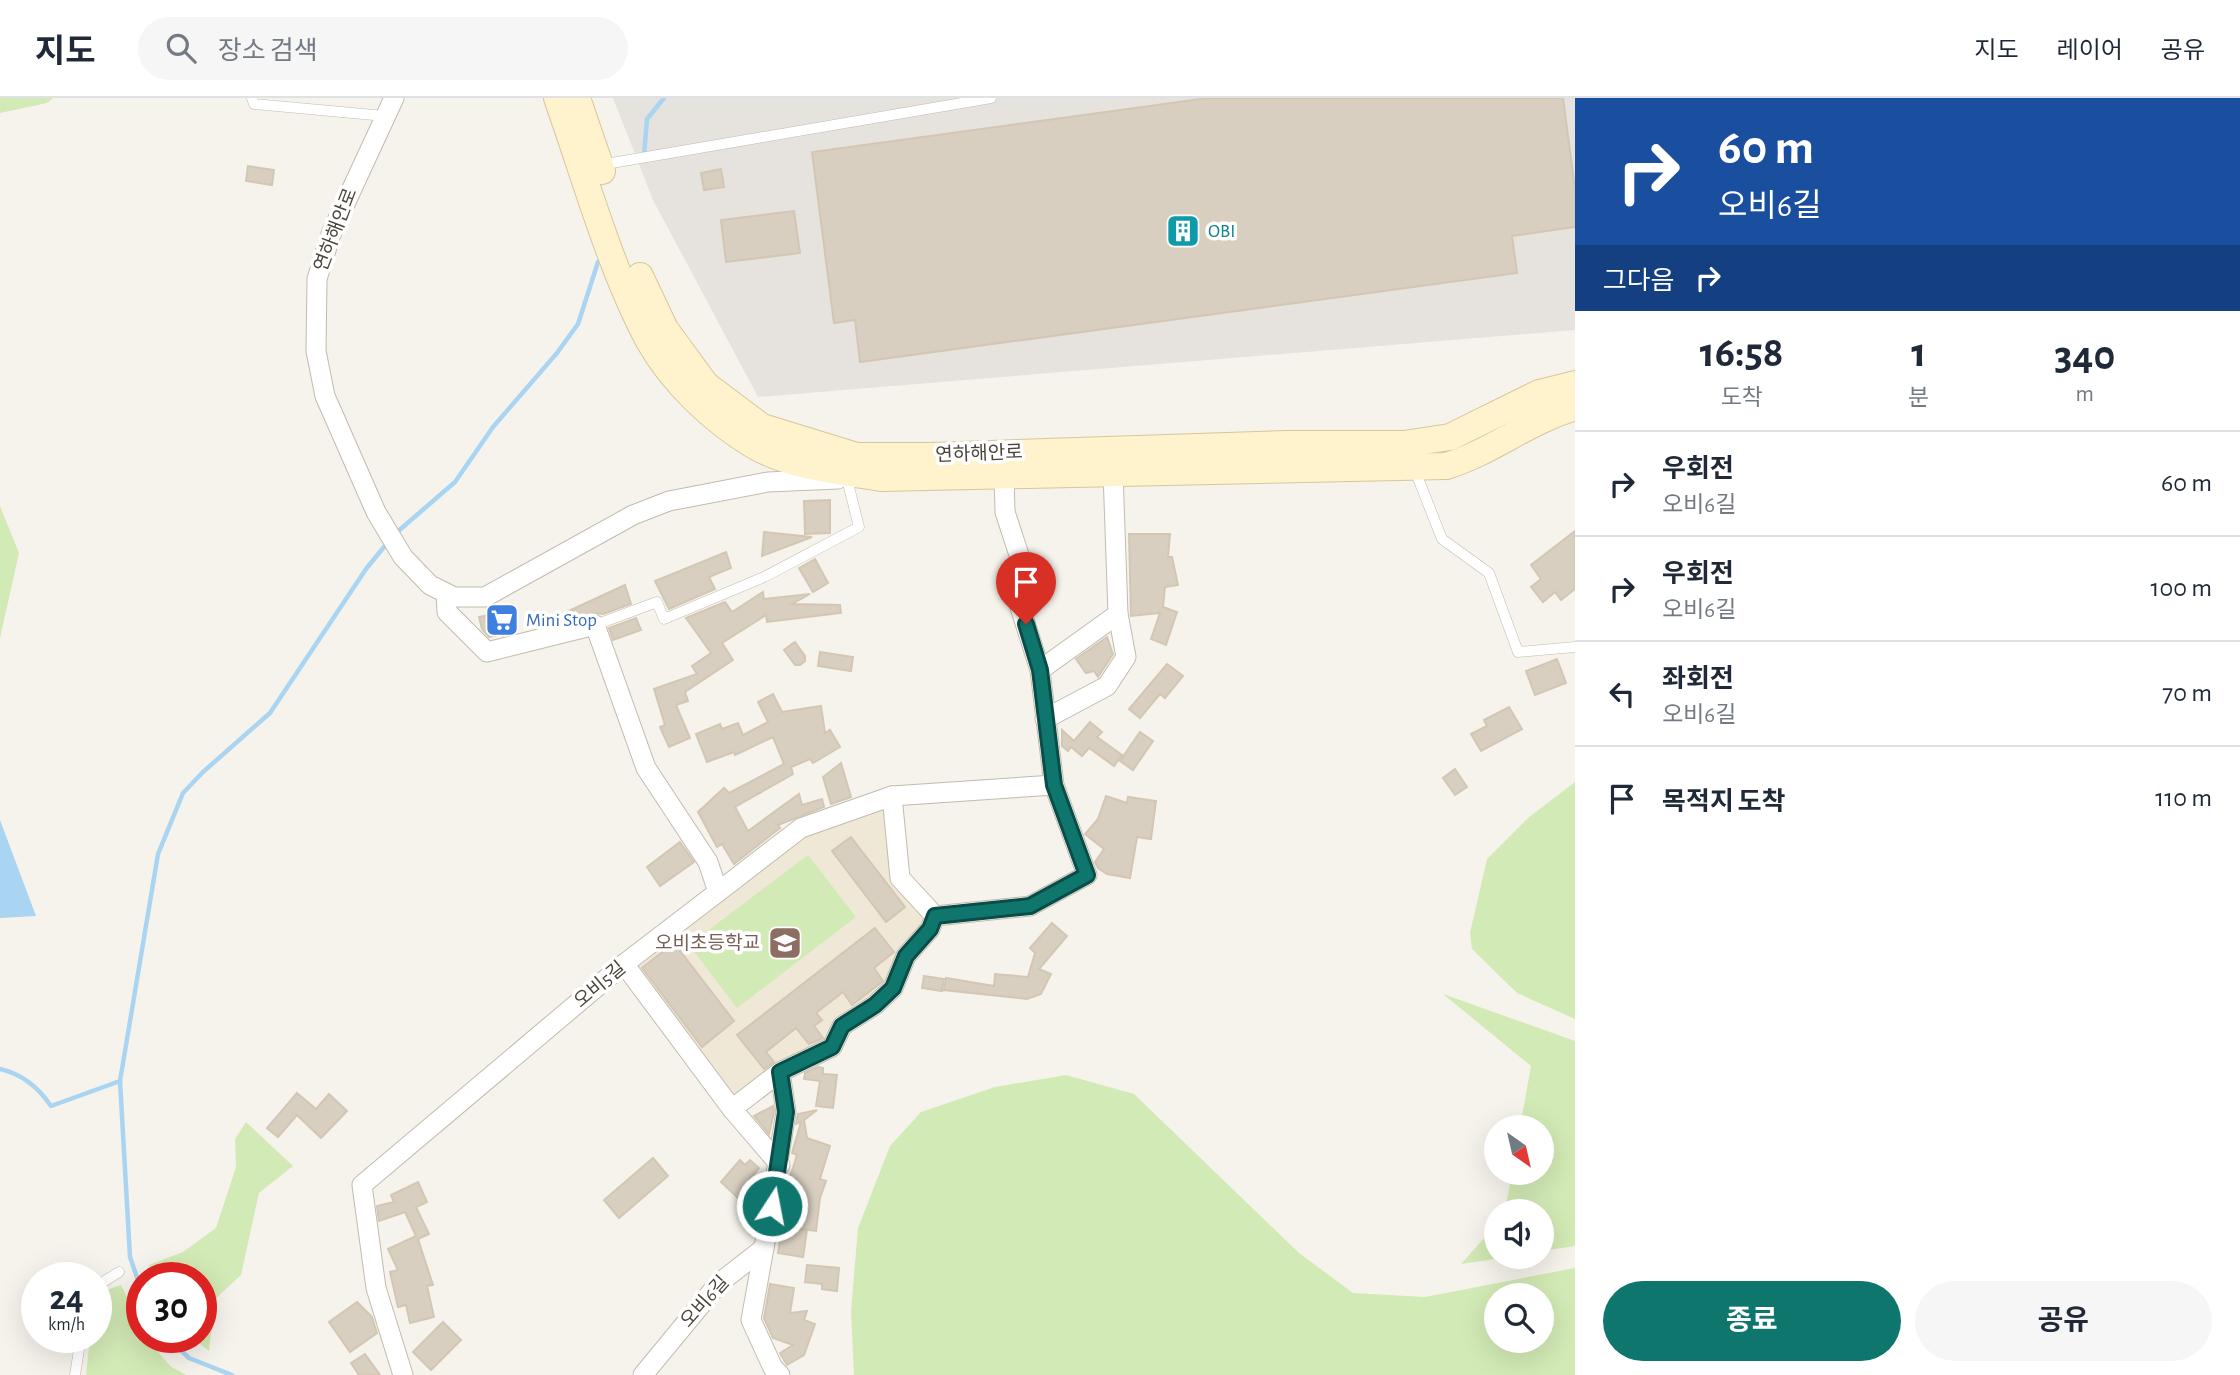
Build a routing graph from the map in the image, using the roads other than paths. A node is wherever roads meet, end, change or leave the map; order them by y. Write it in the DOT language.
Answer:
graph roads {
  1 [pos="252,98"];
  2 [pos="394,98"];
  3 [pos="557,98"];
  4 [pos="578,98"];
  5 [pos="991,98"];
  6 [pos="385,116"];
  7 [pos="600,165"];
  8 [pos="1575,384"];
  9 [pos="1575,407"];
  10 [pos="1414,467"];
  11 [pos="1113,472"];
  12 [pos="1004,474"];
  13 [pos="881,478"];
  14 [pos="847,479"];
  15 [pos="446,593"];
  16 [pos="1118,614"];
  17 [pos="595,625"];
  18 [pos="1575,647"];
  19 [pos="1040,670"];
  20 [pos="1045,719"];
  21 [pos="1054,785"];
  22 [pos="891,796"];
  23 [pos="718,892"];
  24 [pos="935,916"];
  25 [pos="625,964"];
  26 [pos="780,1072"];
  27 [pos="732,1109"];
  28 [pos="780,1164"];
  29 [pos="764,1248"];
  30 [pos="119,1272"];
  31 [pos="112,1276"];
  32 [pos="78,1353"];
  33 [pos="75,1375"];
  34 [pos="403,1375"];
  35 [pos="643,1375"];
  36 [pos="780,1375"];
  1 -- 6 [label="lane"];
  2 -- 6 [label="street, 연하해안로"];
  3 -- 13 [label="street, 연하해안로"];
  4 -- 7 [label="street, 연하해안로"];
  5 -- 7 [label="lane"];
  6 -- 15 [label="street, 연하해안로"];
  7 -- 8 [label="street, 연하해안로"];
  9 -- 10 [label="street, 연하해안로"];
  10 -- 11 [label="street, 연하해안로"];
  10 -- 18 [label="lane"];
  11 -- 12 [label="street, 연하해안로"];
  11 -- 16 [label="street"];
  12 -- 13 [label="street, 연하해안로"];
  12 -- 19 [label="street"];
  13 -- 14 [label="street, 연하해안로"];
  14 -- 15 [label="street, 연하해안로"];
  14 -- 17 [label="lane"];
  15 -- 17 [label="street"];
  16 -- 19 [label="street"];
  16 -- 20 [label="street"];
  17 -- 23 [label="street"];
  19 -- 20 [label="street"];
  20 -- 21 [label="street"];
  21 -- 22 [label="street, 오비5길"];
  21 -- 24 [label="street"];
  22 -- 23 [label="street, 오비5길"];
  22 -- 24 [label="street"];
  23 -- 25 [label="street, 오비5길"];
  24 -- 26 [label="street"];
  25 -- 27 [label="street"];
  25 -- 34 [label="street, 오비5길"];
  26 -- 27 [label="street"];
  26 -- 28 [label="street"];
  27 -- 28 [label="street"];
  28 -- 29 [label="street"];
  29 -- 35 [label="street, 오비6길"];
  29 -- 36 [label="street"];
  30 -- 31 [label="lane"];
  32 -- 33 [label="lane"];
}
